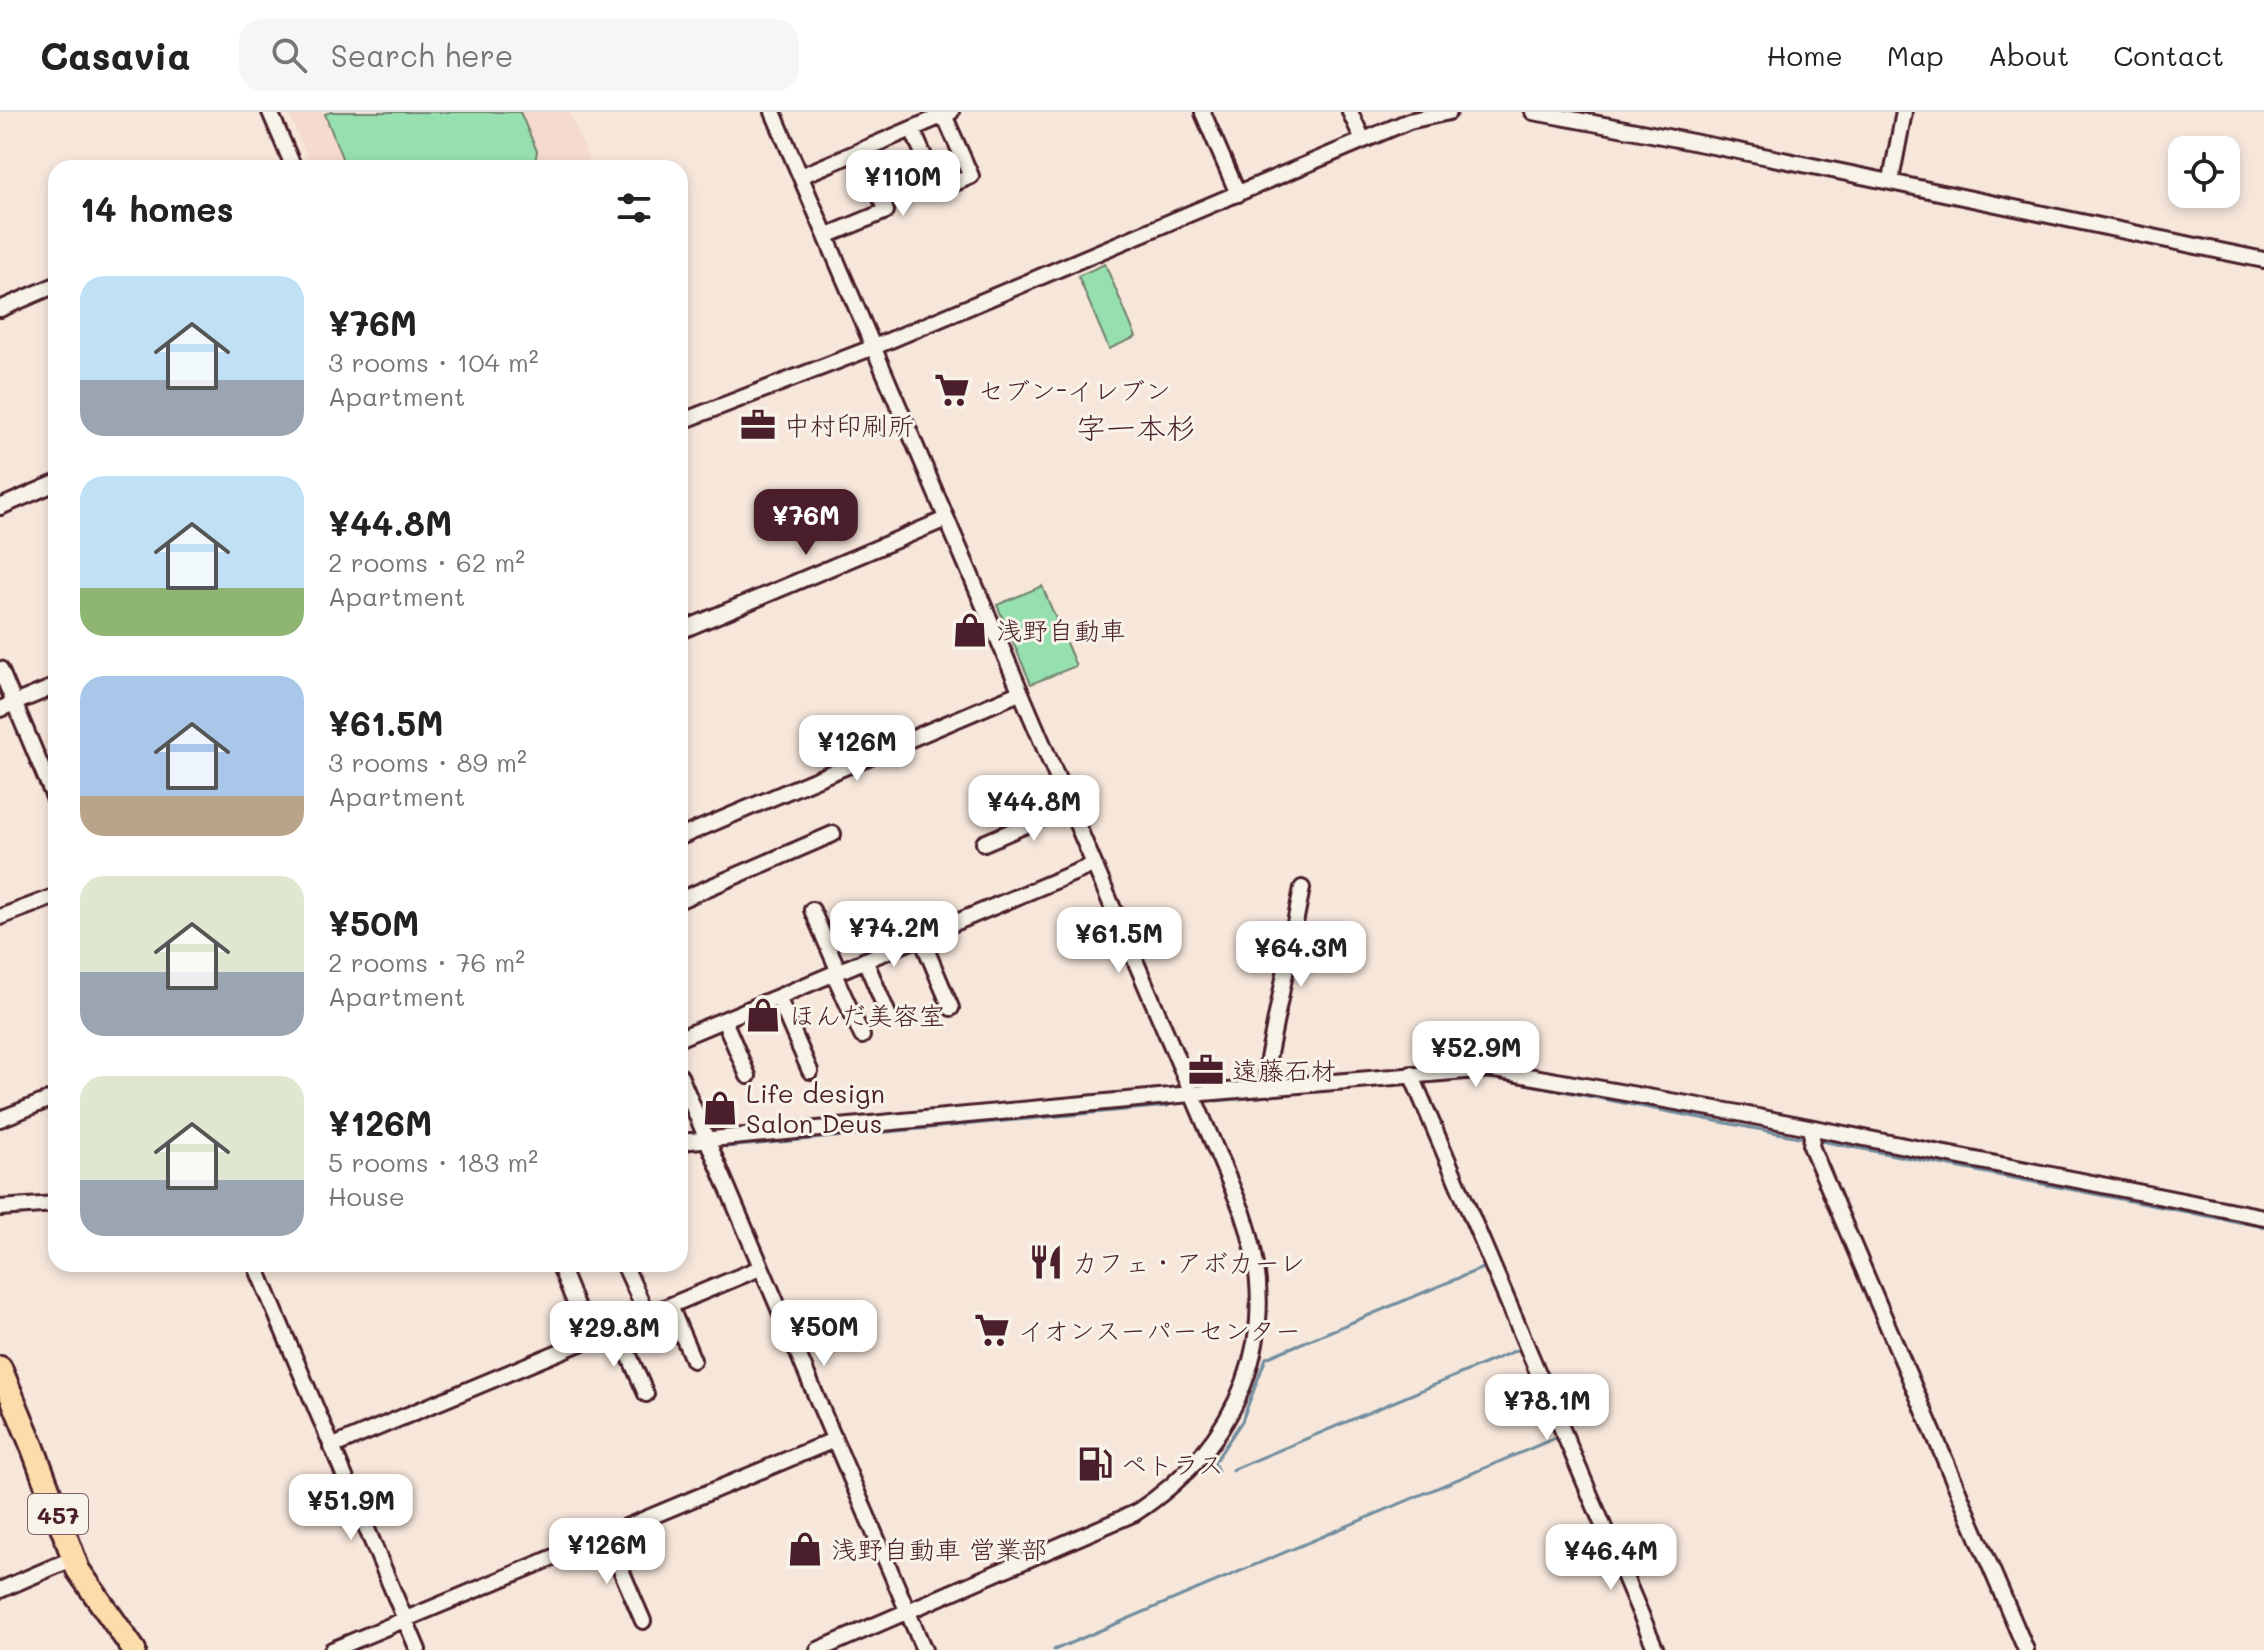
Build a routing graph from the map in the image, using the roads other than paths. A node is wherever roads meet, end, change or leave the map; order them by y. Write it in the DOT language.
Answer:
graph roads {
  1 [pos="270,112"];
  2 [pos="773,112"];
  3 [pos="1350,112"];
  4 [pos="1449,112"];
  5 [pos="1533,112"];
  6 [pos="1904,112"];
  7 [pos="1203,113"];
  8 [pos="948,114"];
  9 [pos="1594,117"];
  10 [pos="912,129"];
  11 [pos="1363,140"];
  12 [pos="861,150"];
  13 [pos="291,160"];
  14 [pos="801,176"];
  15 [pos="1891,180"];
  16 [pos="1238,194"];
  17 [pos="826,236"];
  18 [pos="2264,260"];
  19 [pos="48,288"];
  20 [pos="0,309"];
  21 [pos="874,347"];
  22 [pos="688,419"];
  23 [pos="48,486"];
  24 [pos="0,507"];
  25 [pos="946,519"];
  26 [pos="688,628"];
  27 [pos="0,669"];
  28 [pos="48,689"];
  29 [pos="1019,693"];
  30 [pos="15,703"];
  31 [pos="0,709"];
  32 [pos="48,783"];
  33 [pos="1068,807"];
  34 [pos="688,834"];
  35 [pos="833,834"];
  36 [pos="984,843"];
  37 [pos="1093,865"];
  38 [pos="1302,888"];
  39 [pos="688,897"];
  40 [pos="48,899"];
  41 [pos="812,910"];
  42 [pos="0,917"];
  43 [pos="921,937"];
  44 [pos="865,960"];
  45 [pos="836,973"];
  46 [pos="778,997"];
  47 [pos="951,1008"];
  48 [pos="890,1019"];
  49 [pos="724,1020"];
  50 [pos="688,1035"];
  51 [pos="862,1036"];
  52 [pos="810,1071"];
  53 [pos="748,1076"];
  54 [pos="1413,1081"];
  55 [pos="1269,1088"];
  56 [pos="1191,1094"];
  57 [pos="688,1095"];
  58 [pos="48,1100"];
  59 [pos="0,1119"];
  60 [pos="1812,1136"];
  61 [pos="706,1139"];
  62 [pos="688,1141"];
  63 [pos="48,1205"];
  64 [pos="0,1208"];
  65 [pos="2264,1217"];
  66 [pos="760,1268"];
  67 [pos="258,1272"];
  68 [pos="562,1272"];
  69 [pos="628,1272"];
  70 [pos="670,1306"];
  71 [pos="647,1315"];
  72 [pos="617,1328"];
  73 [pos="590,1339"];
  74 [pos="693,1360"];
  75 [pos="0,1368"];
  76 [pos="646,1394"];
  77 [pos="834,1440"];
  78 [pos="331,1447"];
  79 [pos="606,1535"];
  80 [pos="74,1558"];
  81 [pos="0,1590"];
  82 [pos="908,1611"];
  83 [pos="405,1621"];
  84 [pos="643,1621"];
  85 [pos="124,1647"];
  86 [pos="332,1650"];
  87 [pos="418,1650"];
  88 [pos="818,1650"];
  89 [pos="924,1650"];
  90 [pos="1656,1650"];
  91 [pos="2026,1650"];
  1 -- 13 [label="street"];
  2 -- 14 [label="street"];
  3 -- 11 [label="street"];
  4 -- 11 [label="street"];
  5 -- 9 [label="street"];
  6 -- 15 [label="street"];
  7 -- 16 [label="street"];
  8 -- 10 [label="street"];
  8 -- 10 [label="street"];
  9 -- 15 [label="street"];
  10 -- 12 [label="street"];
  11 -- 16 [label="street"];
  12 -- 14 [label="street"];
  12 -- 17 [label="street"];
  14 -- 17 [label="street"];
  15 -- 18 [label="street"];
  16 -- 21 [label="street"];
  17 -- 21 [label="street"];
  19 -- 20 [label="street"];
  21 -- 22 [label="street"];
  21 -- 25 [label="street"];
  23 -- 24 [label="street"];
  25 -- 26 [label="street"];
  25 -- 29 [label="street"];
  27 -- 30 [label="street"];
  28 -- 30 [label="street"];
  29 -- 33 [label="street"];
  29 -- 34 [label="street"];
  30 -- 31 [label="street"];
  30 -- 32 [label="street"];
  33 -- 36 [label="street"];
  33 -- 37 [label="street"];
  35 -- 39 [label="street"];
  37 -- 43 [label="street"];
  37 -- 56 [label="street"];
  38 -- 55 [label="street"];
  40 -- 42 [label="street"];
  41 -- 45 [label="street"];
  43 -- 44 [label="street"];
  43 -- 47 [label="street"];
  44 -- 45 [label="street"];
  44 -- 48 [label="street"];
  45 -- 46 [label="street"];
  45 -- 51 [label="street"];
  46 -- 49 [label="street"];
  46 -- 52 [label="street"];
  49 -- 50 [label="street"];
  49 -- 53 [label="street"];
  54 -- 55 [label="street"];
  54 -- 60 [label="street"];
  54 -- 90 [label="street"];
  55 -- 56 [label="street"];
  56 -- 61 [label="street"];
  56 -- 82 [label="street"];
  57 -- 61 [label="street"];
  58 -- 59 [label="street"];
  60 -- 65 [label="street"];
  60 -- 91 [label="street"];
  61 -- 62 [label="street"];
  61 -- 66 [label="street"];
  63 -- 64 [label="street"];
  66 -- 70 [label="street"];
  66 -- 77 [label="street"];
  67 -- 78 [label="street"];
  68 -- 73 [label="street"];
  69 -- 71 [label="street"];
  70 -- 71 [label="street"];
  70 -- 74 [label="street"];
  71 -- 72 [label="street"];
  72 -- 73 [label="street"];
  72 -- 76 [label="street"];
  73 -- 78 [label="street"];
  75 -- 80 [label="highway, 457"];
  77 -- 79 [label="street"];
  77 -- 82 [label="street"];
  78 -- 83 [label="street"];
  79 -- 83 [label="street"];
  79 -- 84 [label="street"];
  80 -- 81 [label="street"];
  80 -- 85 [label="highway, 457"];
  82 -- 88 [label="street"];
  82 -- 89 [label="street"];
  83 -- 86 [label="street"];
  83 -- 87 [label="street"];
}
